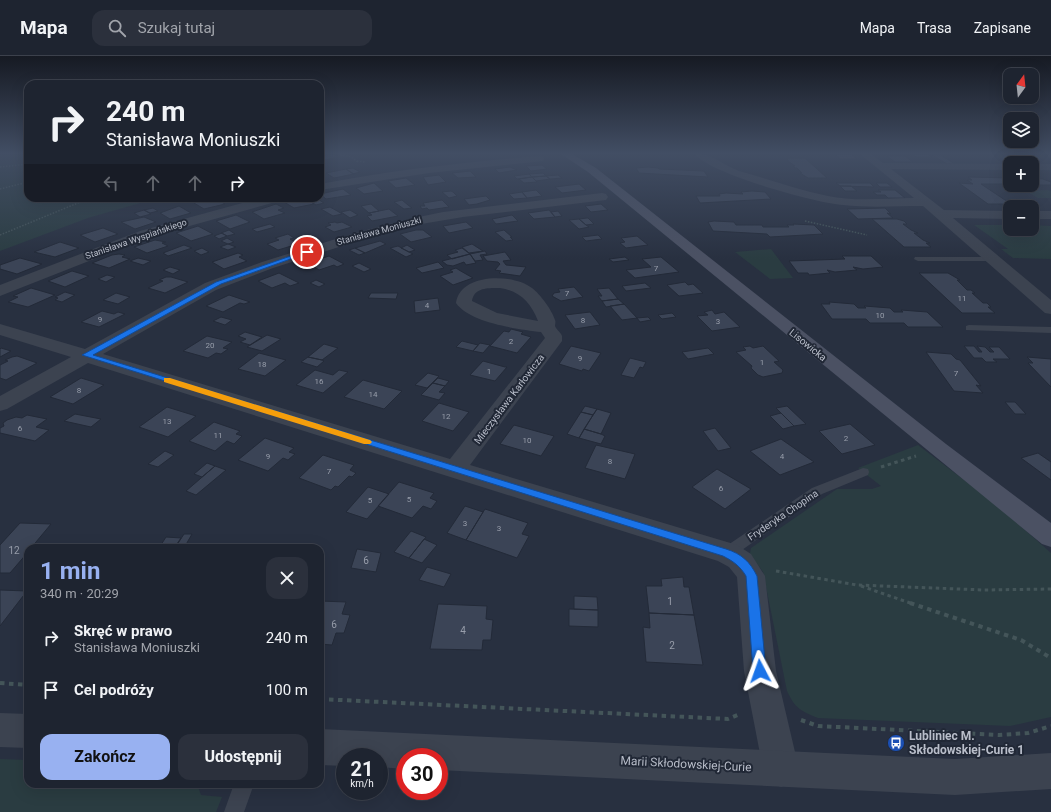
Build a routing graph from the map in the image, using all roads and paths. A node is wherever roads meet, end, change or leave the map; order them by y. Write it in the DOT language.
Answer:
graph roads {
  1 [pos="616,189"];
  2 [pos="791,189"];
  3 [pos="910,189"];
  4 [pos="602,197"];
  5 [pos="81,202"];
  6 [pos="261,202"];
  7 [pos="926,202"];
  8 [pos="941,214"];
  9 [pos="1003,215"];
  10 [pos="1039,215"];
  11 [pos="1051,215"];
  12 [pos="805,221"];
  13 [pos="867,235"];
  14 [pos="0,236"];
  15 [pos="918,259"];
  16 [pos="993,260"];
  17 [pos="0,291"];
  18 [pos="1048,304"];
  19 [pos="546,327"];
  20 [pos="969,328"];
  21 [pos="0,329"];
  22 [pos="1051,330"];
  23 [pos="86,355"];
  24 [pos="0,405"];
  25 [pos="938,449"];
  26 [pos="455,469"];
  27 [pos="863,472"];
  28 [pos="1051,537"];
  29 [pos="726,553"];
  30 [pos="746,566"];
  31 [pos="857,585"];
  32 [pos="1051,589"];
  33 [pos="1051,658"];
  34 [pos="0,683"];
  35 [pos="24,685"];
  36 [pos="324,699"];
  37 [pos="745,712"];
  38 [pos="796,716"];
  39 [pos="1051,726"];
  40 [pos="0,730"];
  41 [pos="24,731"];
  42 [pos="324,746"];
  43 [pos="781,769"];
  44 [pos="1051,771"];
  45 [pos="243,788"];
  46 [pos="234,812"];
  1 -- 25 [label="main road, Lisowicka"];
  2 -- 7 [label="street"];
  3 -- 7 [label="street"];
  4 -- 23 [label="street, Stanisława Moniuszki"];
  5 -- 14 [label="path"];
  6 -- 17 [label="street, Stanisława Wyspiańskiego"];
  7 -- 8 [label="street"];
  8 -- 9 [label="street"];
  8 -- 16 [label="street"];
  10 -- 11 [label="street"];
  12 -- 13 [label="path"];
  15 -- 16 [label="lane"];
  16 -- 18 [label="street"];
  19 -- 26 [label="street, Mieczysława Karłowicza"];
  20 -- 22 [label="lane"];
  21 -- 23 [label="street"];
  23 -- 24 [label="street, Stanisława Moniuszki"];
  23 -- 26 [label="street"];
  25 -- 27 [label="path"];
  25 -- 28 [label="main road, Lisowicka"];
  26 -- 29 [label="street"];
  27 -- 29 [label="lane, Fryderyka Chopina"];
  29 -- 30 [label="street"];
  30 -- 31 [label="path"];
  30 -- 43 [label="street"];
  31 -- 32 [label="path"];
  31 -- 33 [label="path"];
  34 -- 35 [label="path"];
  36 -- 37 [label="path"];
  38 -- 39 [label="path"];
  40 -- 41 [label="street"];
  42 -- 43 [label="street, Marii Skłodowskiej-Curie"];
  43 -- 44 [label="street, Marii Skłodowskiej-Curie"];
  45 -- 46 [label="lane"];
}
